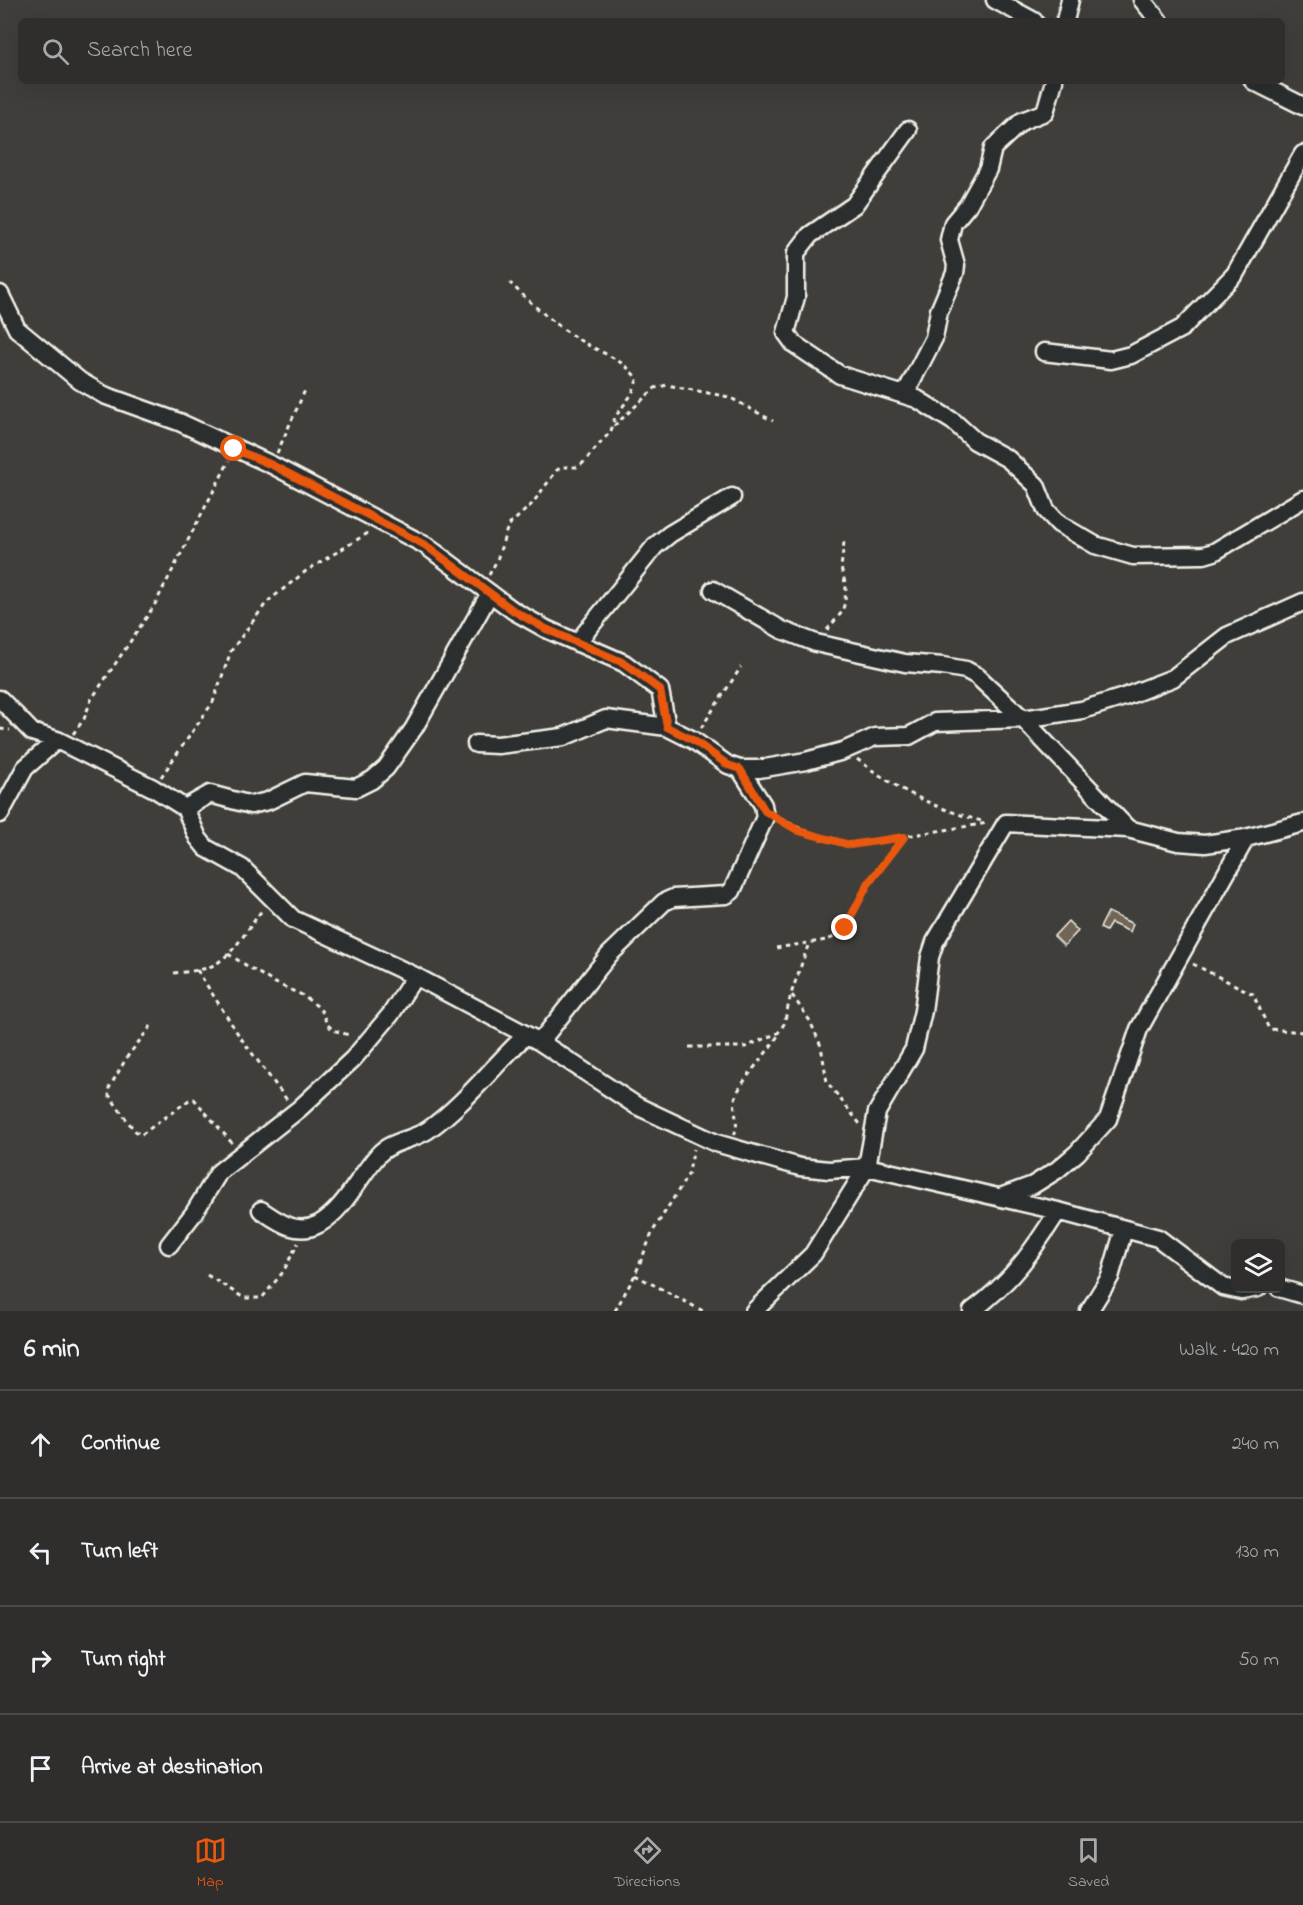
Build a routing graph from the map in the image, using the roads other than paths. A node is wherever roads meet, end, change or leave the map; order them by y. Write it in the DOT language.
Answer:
graph roads {
  1 [pos="995,0"];
  2 [pos="1071,0"];
  3 [pos="1142,0"];
  4 [pos="1028,18"];
  5 [pos="1066,18"];
  6 [pos="1157,18"];
  7 [pos="1053,84"];
  8 [pos="1259,84"];
  9 [pos="1303,106"];
  10 [pos="908,130"];
  11 [pos="1303,154"];
  12 [pos="0,294"];
  13 [pos="1044,352"];
  14 [pos="905,394"];
  15 [pos="732,497"];
  16 [pos="1303,499"];
  17 [pos="486,590"];
  18 [pos="713,590"];
  19 [pos="1303,602"];
  20 [pos="578,643"];
  21 [pos="0,699"];
  22 [pos="1023,719"];
  23 [pos="667,727"];
  24 [pos="61,742"];
  25 [pos="476,744"];
  26 [pos="740,769"];
  27 [pos="185,808"];
  28 [pos="0,814"];
  29 [pos="1303,823"];
  30 [pos="1128,829"];
  31 [pos="1246,838"];
  32 [pos="415,976"];
  33 [pos="533,1038"];
  34 [pos="867,1167"];
  35 [pos="1000,1197"];
  36 [pos="261,1210"];
  37 [pos="1058,1211"];
  38 [pos="1125,1229"];
  39 [pos="169,1245"];
  40 [pos="1231,1289"];
  41 [pos="1285,1290"];
  42 [pos="1303,1295"];
  43 [pos="754,1311"];
  44 [pos="972,1311"];
  45 [pos="1089,1311"];
  1 -- 4 [label="street"];
  2 -- 5 [label="street"];
  3 -- 6 [label="street"];
  7 -- 14 [label="street"];
  8 -- 9 [label="street"];
  10 -- 14 [label="street"];
  11 -- 13 [label="street"];
  12 -- 17 [label="street"];
  14 -- 16 [label="street"];
  15 -- 20 [label="street"];
  17 -- 20 [label="street"];
  17 -- 27 [label="street"];
  18 -- 22 [label="street"];
  19 -- 22 [label="street"];
  20 -- 23 [label="street"];
  21 -- 24 [label="street"];
  22 -- 26 [label="street"];
  22 -- 30 [label="street"];
  23 -- 25 [label="street"];
  23 -- 26 [label="street"];
  24 -- 27 [label="street"];
  24 -- 28 [label="street"];
  26 -- 33 [label="street"];
  27 -- 32 [label="street"];
  29 -- 31 [label="street"];
  30 -- 31 [label="street"];
  30 -- 34 [label="street"];
  31 -- 35 [label="street"];
  32 -- 33 [label="street"];
  32 -- 39 [label="street"];
  33 -- 34 [label="street"];
  33 -- 36 [label="street"];
  34 -- 35 [label="street"];
  34 -- 43 [label="street"];
  35 -- 37 [label="street"];
  37 -- 38 [label="street"];
  37 -- 44 [label="street"];
  38 -- 40 [label="street"];
  38 -- 45 [label="street"];
  41 -- 42 [label="street"];
}
